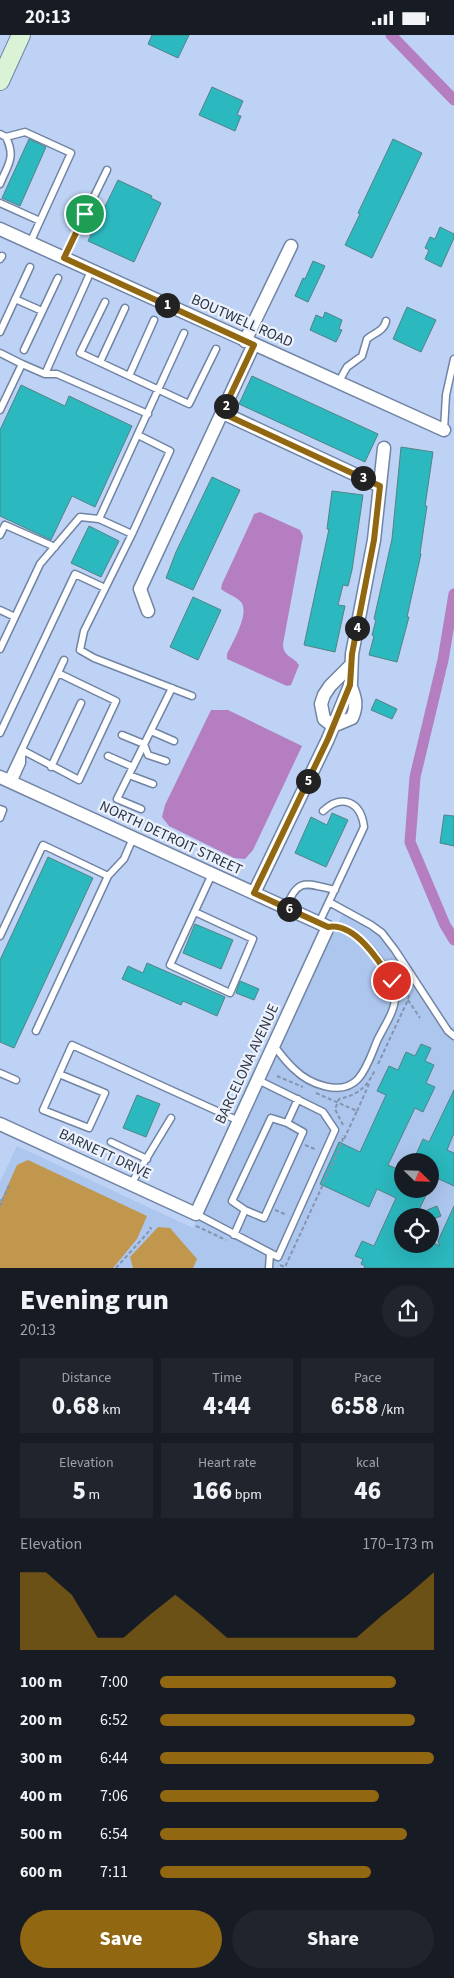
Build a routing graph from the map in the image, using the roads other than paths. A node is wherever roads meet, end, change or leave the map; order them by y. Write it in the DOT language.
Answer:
graph roads {
  1 [pos="21,35"];
  2 [pos="0,81"];
  3 [pos="3,136"];
  4 [pos="107,170"];
  5 [pos="0,183"];
  6 [pos="0,203"];
  7 [pos="40,221"];
  8 [pos="0,229"];
  9 [pos="30,243"];
  10 [pos="291,246"];
  11 [pos="64,258"];
  12 [pos="30,267"];
  13 [pos="91,271"];
  14 [pos="58,278"];
  15 [pos="15,299"];
  16 [pos="105,302"];
  17 [pos="125,308"];
  18 [pos="42,311"];
  19 [pos="154,320"];
  20 [pos="386,321"];
  21 [pos="0,332"];
  22 [pos="184,333"];
  23 [pos="249,343"];
  24 [pos="216,349"];
  25 [pos="24,350"];
  26 [pos="0,353"];
  27 [pos="454,359"];
  28 [pos="100,362"];
  29 [pos="22,364"];
  30 [pos="44,374"];
  31 [pos="129,376"];
  32 [pos="338,383"];
  33 [pos="159,390"];
  34 [pos="0,410"];
  35 [pos="222,413"];
  36 [pos="148,414"];
  37 [pos="444,430"];
  38 [pos="138,435"];
  39 [pos="384,448"];
  40 [pos="380,486"];
  41 [pos="99,519"];
  42 [pos="132,534"];
  43 [pos="0,535"];
  44 [pos="55,547"];
  45 [pos="105,588"];
  46 [pos="0,610"];
  47 [pos="148,611"];
  48 [pos="15,617"];
  49 [pos="0,649"];
  50 [pos="64,661"];
  51 [pos="351,665"];
  52 [pos="58,673"];
  53 [pos="330,687"];
  54 [pos="172,688"];
  55 [pos="348,690"];
  56 [pos="192,696"];
  57 [pos="82,703"];
  58 [pos="333,727"];
  59 [pos="150,731"];
  60 [pos="0,733"];
  61 [pos="122,735"];
  62 [pos="174,741"];
  63 [pos="144,744"];
  64 [pos="22,751"];
  65 [pos="108,756"];
  66 [pos="166,761"];
  67 [pos="51,767"];
  68 [pos="133,767"];
  69 [pos="129,775"];
  70 [pos="7,780"];
  71 [pos="153,784"];
  72 [pos="0,809"];
  73 [pos="141,809"];
  74 [pos="323,811"];
  75 [pos="0,817"];
  76 [pos="133,838"];
  77 [pos="212,874"];
  78 [pos="108,876"];
  79 [pos="335,890"];
  80 [pos="254,893"];
  81 [pos="329,902"];
  82 [pos="286,908"];
  83 [pos="195,912"];
  84 [pos="324,925"];
  85 [pos="0,936"];
  86 [pos="36,1031"];
  87 [pos="454,1036"];
  88 [pos="274,1046"];
  89 [pos="0,1073"];
  90 [pos="59,1074"];
  91 [pos="16,1080"];
  92 [pos="258,1080"];
  93 [pos="298,1099"];
  94 [pos="171,1118"];
  95 [pos="239,1121"];
  96 [pos="287,1123"];
  97 [pos="1,1128"];
  98 [pos="111,1142"];
  99 [pos="147,1159"];
  100 [pos="131,1184"];
  101 [pos="245,1209"];
  102 [pos="196,1214"];
  103 [pos="234,1235"];
  104 [pos="270,1253"];
  105 [pos="270,1268"];
  1 -- 2 [label="street"];
  3 -- 5 [label="lane"];
  3 -- 7 [label="lane"];
  4 -- 11 [label="lane"];
  6 -- 7 [label="lane"];
  7 -- 9 [label="lane"];
  8 -- 9 [label="street, BOUTWELL ROAD"];
  9 -- 11 [label="street, BOUTWELL ROAD"];
  10 -- 23 [label="street"];
  11 -- 13 [label="street, BOUTWELL ROAD"];
  12 -- 15 [label="lane"];
  13 -- 23 [label="street, BOUTWELL ROAD"];
  13 -- 30 [label="lane"];
  14 -- 18 [label="lane"];
  15 -- 18 [label="lane"];
  15 -- 21 [label="lane"];
  16 -- 28 [label="lane"];
  17 -- 28 [label="lane"];
  18 -- 25 [label="lane"];
  19 -- 31 [label="lane"];
  20 -- 32 [label="lane"];
  22 -- 33 [label="lane"];
  23 -- 32 [label="street, BOUTWELL ROAD"];
  23 -- 35 [label="street"];
  24 -- 33 [label="lane"];
  26 -- 29 [label="lane"];
  27 -- 37 [label="lane"];
  28 -- 31 [label="lane"];
  29 -- 30 [label="lane"];
  29 -- 34 [label="lane"];
  30 -- 36 [label="lane"];
  31 -- 33 [label="lane"];
  32 -- 37 [label="street, BOUTWELL ROAD"];
  33 -- 36 [label="lane"];
  35 -- 40 [label="street"];
  35 -- 47 [label="street"];
  36 -- 38 [label="lane"];
  38 -- 41 [label="lane"];
  38 -- 42 [label="lane"];
  39 -- 40 [label="street"];
  40 -- 51 [label="street"];
  41 -- 42 [label="lane"];
  41 -- 44 [label="lane"];
  42 -- 45 [label="lane"];
  43 -- 44 [label="lane"];
  44 -- 48 [label="lane"];
  45 -- 54 [label="lane"];
  45 -- 60 [label="lane"];
  46 -- 48 [label="lane"];
  48 -- 49 [label="lane"];
  50 -- 52 [label="lane"];
  51 -- 53 [label="street"];
  51 -- 55 [label="street"];
  52 -- 64 [label="lane"];
  52 -- 67 [label="lane"];
  53 -- 55 [label="street"];
  53 -- 58 [label="street"];
  54 -- 56 [label="lane"];
  54 -- 59 [label="lane"];
  55 -- 58 [label="street"];
  57 -- 67 [label="lane"];
  58 -- 80 [label="street"];
  59 -- 62 [label="lane"];
  59 -- 63 [label="lane"];
  61 -- 63 [label="lane"];
  63 -- 66 [label="lane"];
  63 -- 68 [label="lane"];
  64 -- 67 [label="lane"];
  64 -- 70 [label="lane"];
  65 -- 68 [label="lane"];
  68 -- 69 [label="lane"];
  69 -- 71 [label="lane"];
  69 -- 73 [label="lane"];
  70 -- 76 [label="street, NORTH DETROIT STREET"];
  72 -- 75 [label="lane"];
  74 -- 79 [label="lane"];
  76 -- 77 [label="street, NORTH DETROIT STREET"];
  76 -- 78 [label="lane"];
  77 -- 80 [label="street, NORTH DETROIT STREET"];
  77 -- 83 [label="lane"];
  78 -- 85 [label="lane"];
  78 -- 86 [label="lane"];
  79 -- 81 [label="lane"];
  79 -- 82 [label="lane"];
  80 -- 82 [label="street, NORTH DETROIT STREET"];
  81 -- 84 [label="lane"];
  81 -- 87 [label="lane"];
  82 -- 84 [label="street, NORTH DETROIT STREET"];
  83 -- 83 [label="lane"];
  84 -- 88 [label="street, BARCELONA AVENUE"];
  84 -- 88 [label="lane"];
  88 -- 92 [label="street, BARCELONA AVENUE"];
  89 -- 91 [label="lane"];
  90 -- 90 [label="lane"];
  90 -- 95 [label="lane"];
  92 -- 93 [label="lane"];
  92 -- 95 [label="street, BARCELONA AVENUE"];
  93 -- 96 [label="lane"];
  93 -- 104 [label="lane"];
  94 -- 99 [label="lane"];
  95 -- 102 [label="street, BARCELONA AVENUE"];
  96 -- 101 [label="lane"];
  96 -- 101 [label="lane"];
  97 -- 100 [label="street, BARNETT DRIVE"];
  98 -- 99 [label="lane"];
  99 -- 100 [label="lane"];
  100 -- 102 [label="street, BARNETT DRIVE"];
  101 -- 103 [label="lane"];
  102 -- 103 [label="lane"];
  103 -- 104 [label="lane"];
  104 -- 105 [label="lane"];
}
